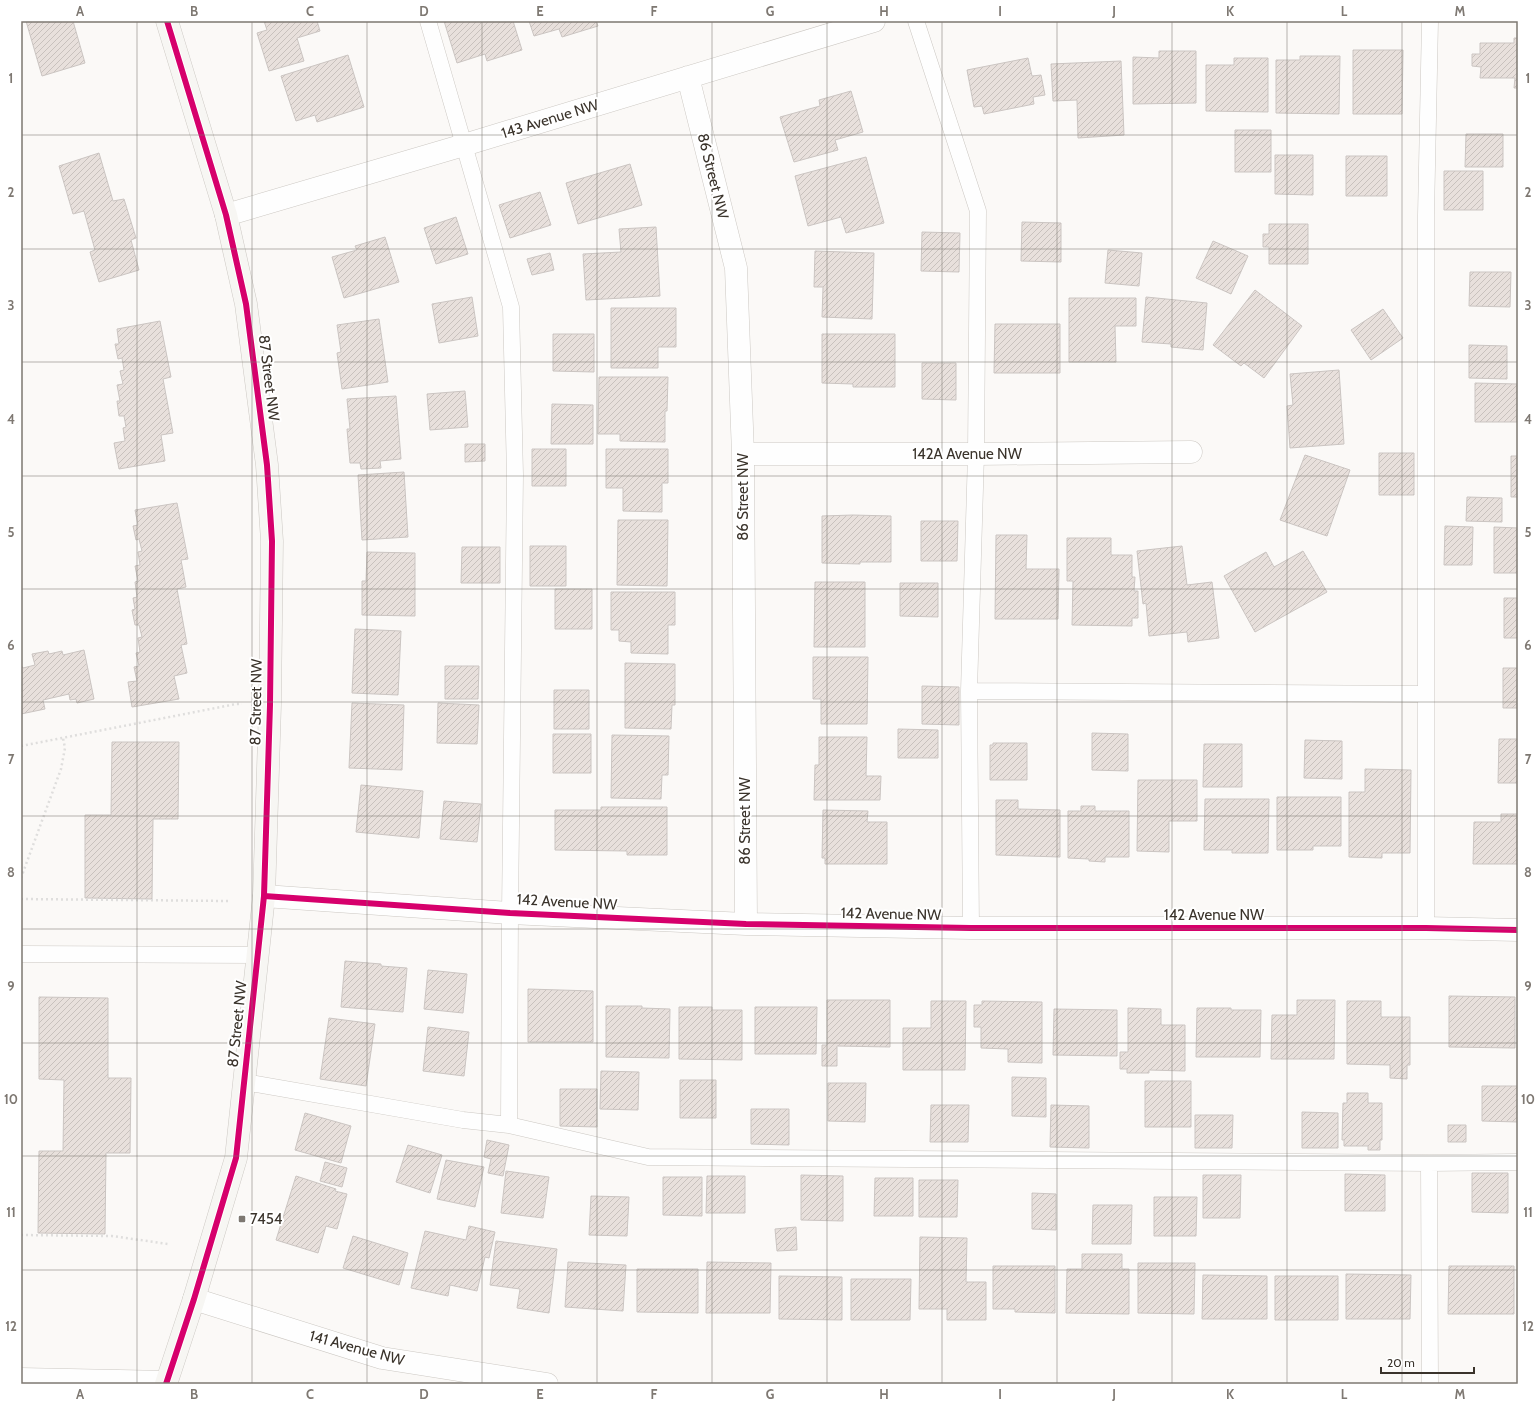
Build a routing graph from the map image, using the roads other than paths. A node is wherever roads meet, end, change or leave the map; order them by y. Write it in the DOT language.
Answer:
graph roads {
  1 [pos="167,21"];
  2 [pos="428,21"];
  3 [pos="874,21"];
  4 [pos="916,21"];
  5 [pos="1430,21"];
  6 [pos="688,77"];
  7 [pos="464,145"];
  8 [pos="226,215"];
  9 [pos="1190,452"];
  10 [pos="743,454"];
  11 [pos="976,454"];
  12 [pos="969,691"];
  13 [pos="1425,694"];
  14 [pos="264,896"];
  15 [pos="510,913"];
  16 [pos="746,924"];
  17 [pos="971,928"];
  18 [pos="1426,928"];
  19 [pos="1518,930"];
  20 [pos="21,954"];
  21 [pos="258,955"];
  22 [pos="244,1082"];
  23 [pos="509,1125"];
  24 [pos="1518,1162"];
  25 [pos="1429,1163"];
  26 [pos="194,1299"];
  27 [pos="21,1376"];
  28 [pos="167,1381"];
  29 [pos="547,1384"];
  30 [pos="1430,1384"];
  1 -- 8 [label="street, 87 Street NW"];
  2 -- 7 [label="lane"];
  3 -- 6 [label="street, 143 Avenue NW"];
  4 -- 11 [label="lane"];
  5 -- 13 [label="lane"];
  6 -- 7 [label="street, 143 Avenue NW"];
  6 -- 10 [label="street, 86 Street NW"];
  7 -- 8 [label="street, 143 Avenue NW"];
  7 -- 15 [label="lane"];
  8 -- 14 [label="street, 87 Street NW"];
  9 -- 11 [label="street, 142A Avenue NW"];
  10 -- 11 [label="street, 142A Avenue NW"];
  10 -- 16 [label="street, 86 Street NW"];
  11 -- 12 [label="lane"];
  12 -- 13 [label="lane"];
  12 -- 17 [label="lane"];
  13 -- 18 [label="lane"];
  14 -- 15 [label="street, 142 Avenue NW"];
  14 -- 21 [label="street, 87 Street NW"];
  15 -- 16 [label="street, 142 Avenue NW"];
  15 -- 23 [label="lane"];
  16 -- 17 [label="street, 142 Avenue NW"];
  17 -- 18 [label="street, 142 Avenue NW"];
  18 -- 19 [label="street, 142 Avenue NW"];
  20 -- 21 [label="lane"];
  21 -- 22 [label="street, 87 Street NW"];
  22 -- 23 [label="lane"];
  22 -- 26 [label="street, 87 Street NW"];
  23 -- 25 [label="lane"];
  24 -- 25 [label="lane"];
  25 -- 30 [label="lane"];
  26 -- 28 [label="street, 87 Street NW"];
  26 -- 29 [label="street, 141 Avenue NW"];
  27 -- 28 [label="lane"];
}
